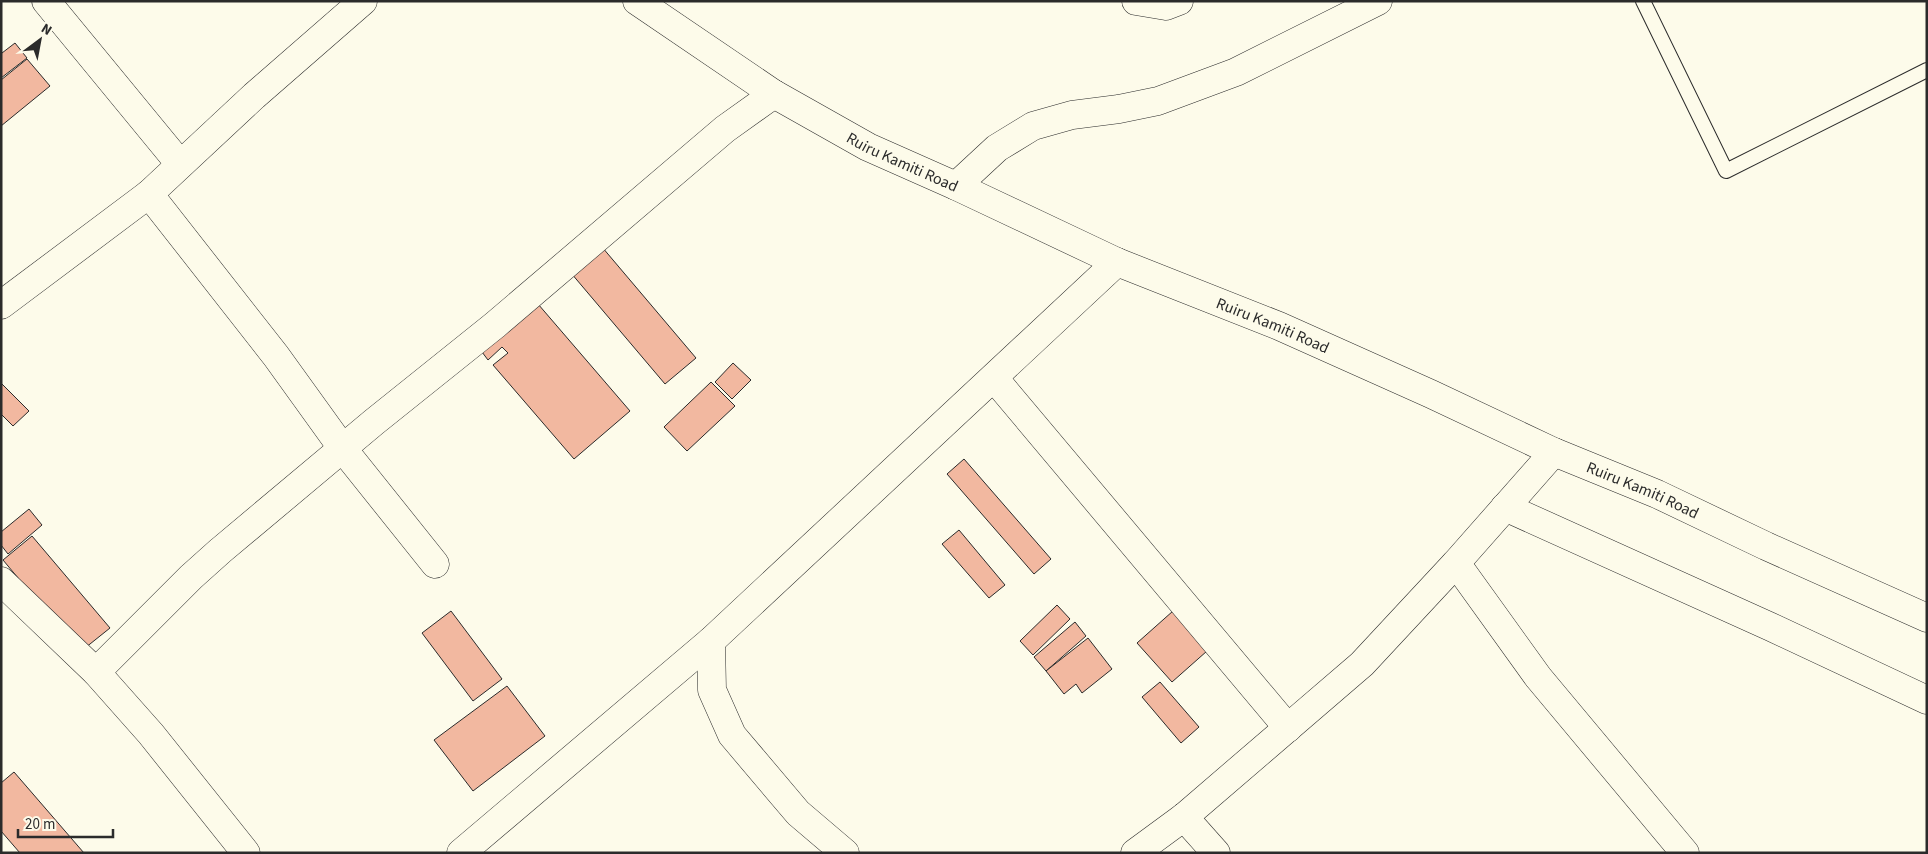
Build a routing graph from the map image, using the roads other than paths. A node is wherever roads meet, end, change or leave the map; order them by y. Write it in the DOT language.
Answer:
graph roads {
  1 [pos="46,1"];
  2 [pos="363,1"];
  3 [pos="637,1"];
  4 [pos="1136,1"];
  5 [pos="1179,1"];
  6 [pos="1378,1"];
  7 [pos="1643,1"];
  8 [pos="1927,70"];
  9 [pos="774,94"];
  10 [pos="180,164"];
  11 [pos="956,186"];
  12 [pos="149,194"];
  13 [pos="1117,262"];
  14 [pos="1,306"];
  15 [pos="994,378"];
  16 [pos="343,449"];
  17 [pos="1554,452"];
  18 [pos="1505,506"];
  19 [pos="1456,563"];
  20 [pos="435,564"];
  21 [pos="1,581"];
  22 [pos="1927,618"];
  23 [pos="710,641"];
  24 [pos="96,672"];
  25 [pos="1927,700"];
  26 [pos="1288,728"];
  27 [pos="1184,817"];
  28 [pos="246,853"];
  29 [pos="461,853"];
  30 [pos="845,853"];
  31 [pos="1135,853"];
  32 [pos="1216,853"];
  33 [pos="1685,853"];
  1 -- 10 [label="street"];
  2 -- 10 [label="street"];
  3 -- 9 [label="street, Ruiru Kamiti Road"];
  4 -- 5 [label="street"];
  6 -- 11 [label="street"];
  7 -- 8 [label="lane"];
  9 -- 11 [label="street, Ruiru Kamiti Road"];
  9 -- 16 [label="street"];
  10 -- 12 [label="street"];
  11 -- 13 [label="street, Ruiru Kamiti Road"];
  12 -- 14 [label="street"];
  12 -- 16 [label="street"];
  13 -- 15 [label="street"];
  13 -- 17 [label="street, Ruiru Kamiti Road"];
  15 -- 23 [label="street"];
  15 -- 26 [label="street"];
  16 -- 20 [label="street"];
  16 -- 24 [label="street"];
  17 -- 18 [label="street"];
  17 -- 22 [label="street, Ruiru Kamiti Road"];
  18 -- 19 [label="street"];
  18 -- 25 [label="street"];
  19 -- 26 [label="street"];
  19 -- 33 [label="street"];
  21 -- 24 [label="street"];
  23 -- 29 [label="street"];
  23 -- 30 [label="street"];
  24 -- 28 [label="street"];
  26 -- 27 [label="street"];
  27 -- 31 [label="street"];
  27 -- 32 [label="street"];
}
